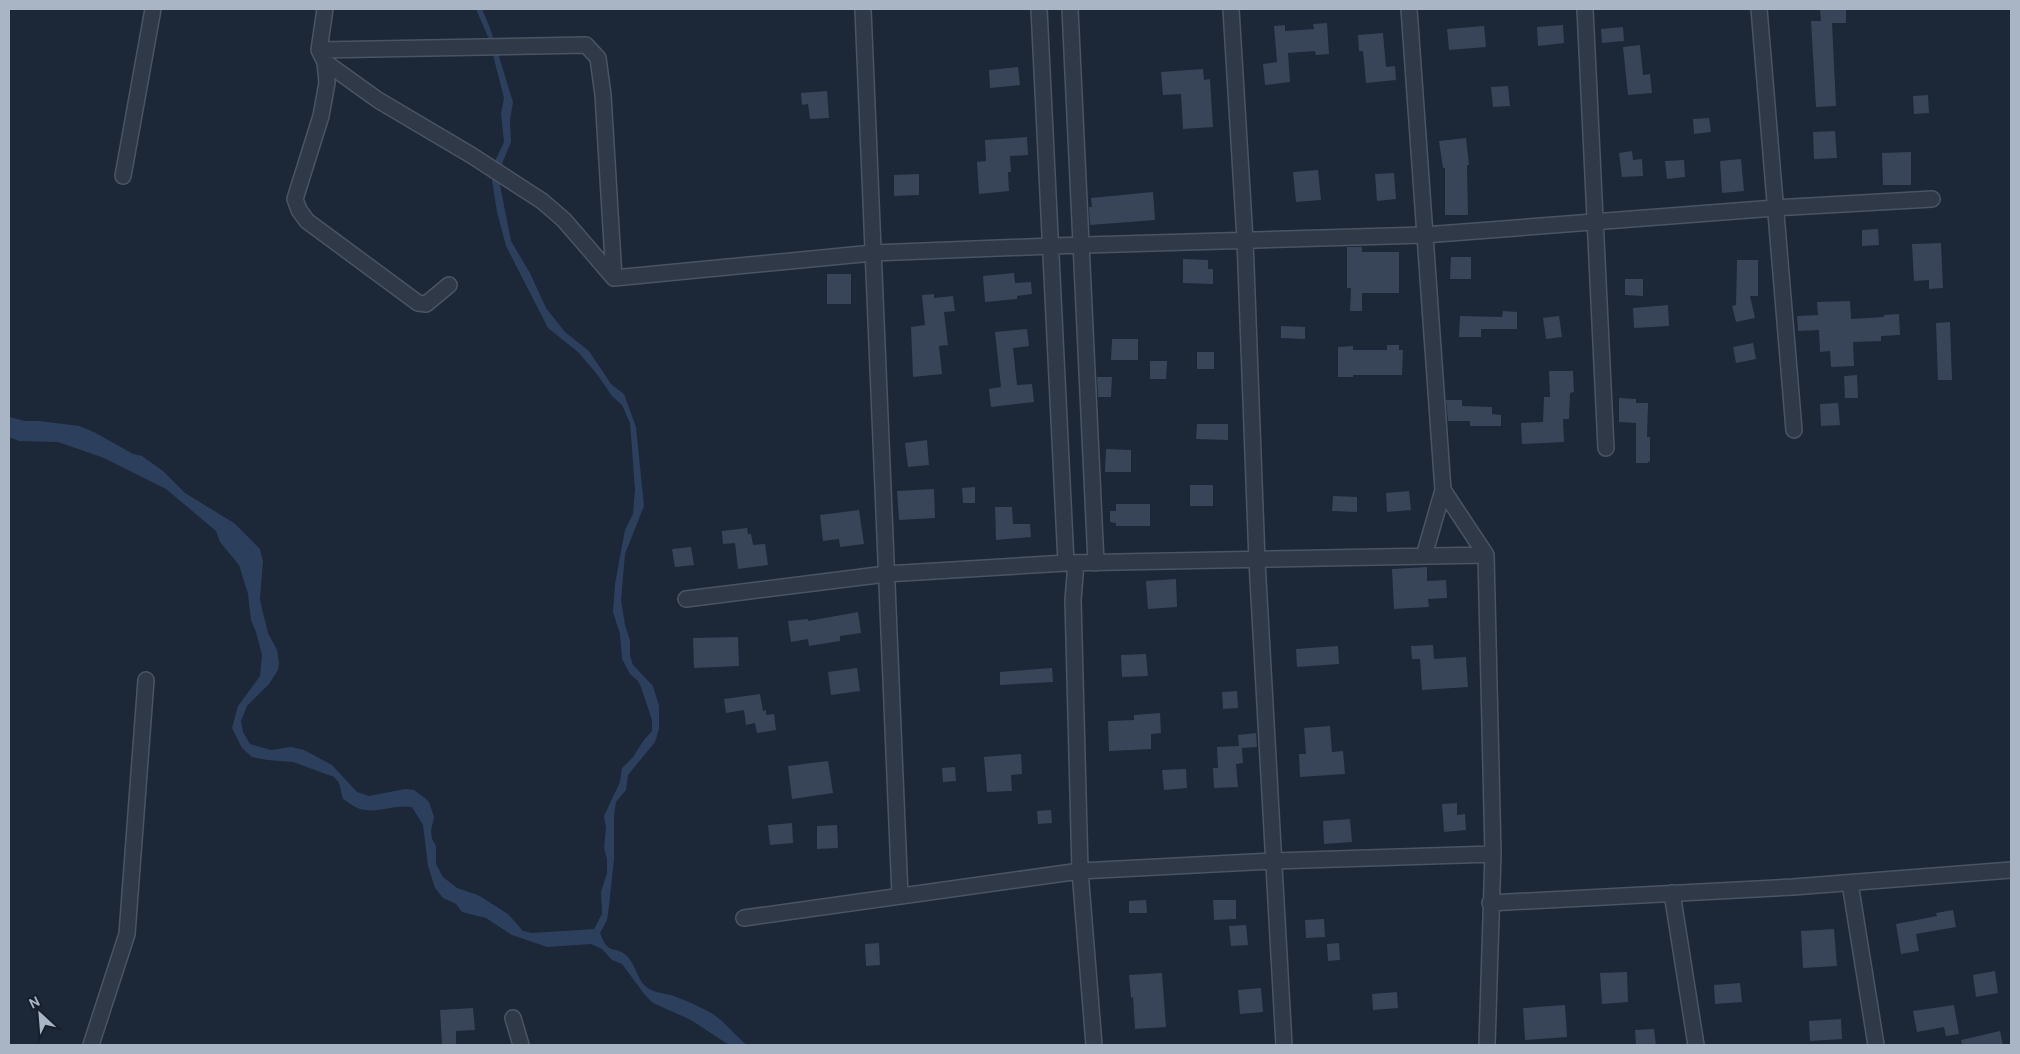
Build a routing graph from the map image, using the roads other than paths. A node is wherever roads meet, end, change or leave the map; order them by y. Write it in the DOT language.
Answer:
graph roads {
  1 [pos="153,9"];
  2 [pos="325,9"];
  3 [pos="863,9"];
  4 [pos="1039,9"];
  5 [pos="1070,9"];
  6 [pos="1231,9"];
  7 [pos="1409,9"];
  8 [pos="1586,9"];
  9 [pos="1759,9"];
  10 [pos="322,56"];
  11 [pos="124,176"];
  12 [pos="1932,199"];
  13 [pos="1775,208"];
  14 [pos="1596,222"];
  15 [pos="1424,236"];
  16 [pos="1245,240"];
  17 [pos="1081,245"];
  18 [pos="1052,246"];
  19 [pos="873,253"];
  20 [pos="614,278"];
  21 [pos="449,285"];
  22 [pos="1794,430"];
  23 [pos="1606,448"];
  24 [pos="1443,490"];
  25 [pos="1486,555"];
  26 [pos="1424,556"];
  27 [pos="1257,561"];
  28 [pos="1071,563"];
  29 [pos="1096,563"];
  30 [pos="886,574"];
  31 [pos="686,600"];
  32 [pos="146,680"];
  33 [pos="1492,854"];
  34 [pos="1274,861"];
  35 [pos="2011,870"];
  36 [pos="1080,871"];
  37 [pos="1850,883"];
  38 [pos="1672,894"];
  39 [pos="900,896"];
  40 [pos="1490,903"];
  41 [pos="744,918"];
  42 [pos="513,1018"];
  43 [pos="91,1045"];
  44 [pos="521,1045"];
  45 [pos="1094,1045"];
  46 [pos="1284,1045"];
  47 [pos="1487,1045"];
  48 [pos="1696,1045"];
  49 [pos="1876,1045"];
  1 -- 11 [label="street"];
  2 -- 10 [label="street"];
  3 -- 19 [label="street"];
  4 -- 18 [label="street"];
  5 -- 17 [label="street"];
  6 -- 16 [label="street"];
  7 -- 15 [label="street"];
  8 -- 14 [label="street"];
  9 -- 13 [label="street"];
  10 -- 20 [label="street"];
  10 -- 20 [label="street"];
  10 -- 21 [label="street"];
  12 -- 13 [label="street"];
  13 -- 14 [label="street"];
  13 -- 22 [label="street"];
  14 -- 15 [label="street"];
  14 -- 23 [label="street"];
  15 -- 16 [label="street"];
  15 -- 24 [label="street"];
  16 -- 17 [label="street"];
  16 -- 27 [label="street"];
  17 -- 18 [label="street"];
  17 -- 29 [label="street"];
  18 -- 19 [label="street"];
  18 -- 28 [label="street"];
  19 -- 20 [label="street"];
  19 -- 30 [label="street"];
  24 -- 25 [label="street"];
  24 -- 26 [label="street"];
  25 -- 26 [label="street"];
  25 -- 33 [label="street"];
  26 -- 27 [label="street"];
  27 -- 29 [label="street"];
  27 -- 34 [label="street"];
  28 -- 29 [label="street"];
  28 -- 30 [label="street"];
  28 -- 36 [label="street"];
  30 -- 31 [label="street"];
  30 -- 39 [label="street"];
  32 -- 43 [label="street"];
  33 -- 34 [label="street"];
  33 -- 40 [label="street"];
  34 -- 36 [label="street"];
  34 -- 46 [label="street"];
  35 -- 37 [label="street"];
  36 -- 39 [label="street"];
  36 -- 45 [label="street"];
  37 -- 38 [label="street"];
  37 -- 49 [label="street"];
  38 -- 40 [label="street"];
  38 -- 48 [label="street"];
  39 -- 41 [label="street"];
  40 -- 47 [label="street"];
  42 -- 44 [label="street"];
}
